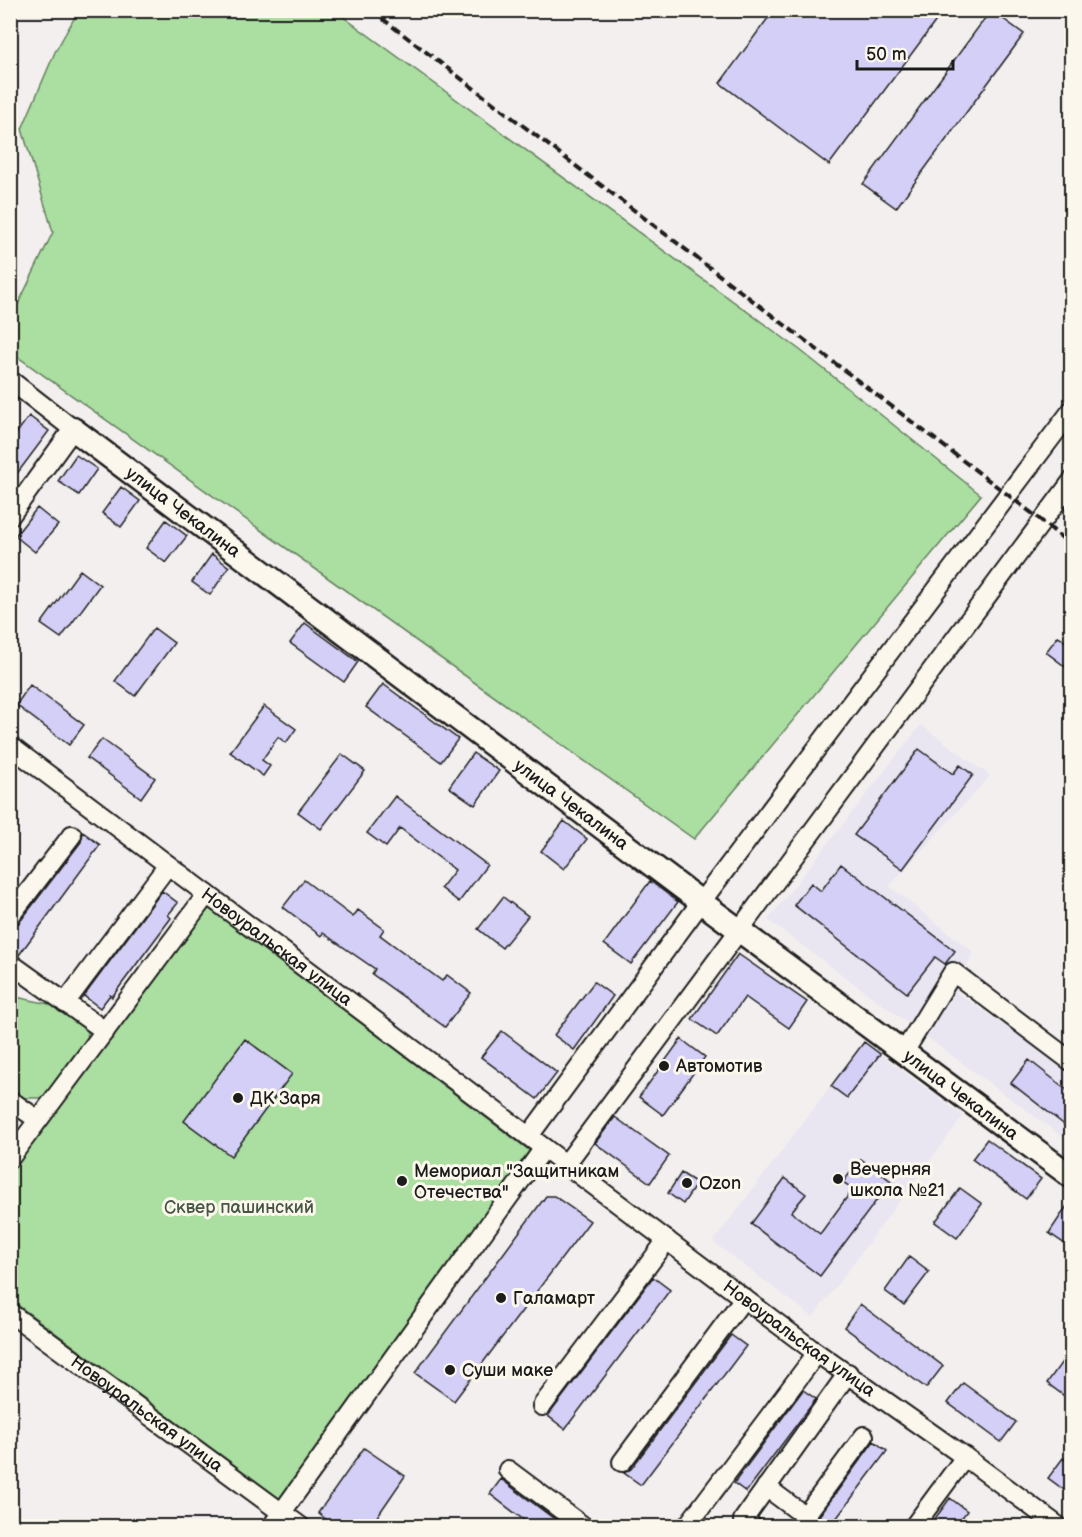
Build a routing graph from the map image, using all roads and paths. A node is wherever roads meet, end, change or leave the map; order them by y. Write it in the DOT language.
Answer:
graph roads {
  1 [pos="10,380"];
  2 [pos="1071,410"];
  3 [pos="73,429"];
  4 [pos="1071,481"];
  5 [pos="10,516"];
  6 [pos="12,749"];
  7 [pos="72,835"];
  8 [pos="168,865"];
  9 [pos="207,894"];
  10 [pos="700,902"];
  11 [pos="10,916"];
  12 [pos="739,930"];
  13 [pos="10,963"];
  14 [pos="65,1002"];
  15 [pos="105,1031"];
  16 [pos="904,1052"];
  17 [pos="1071,1062"];
  18 [pos="10,1100"];
  19 [pos="38,1120"];
  20 [pos="529,1136"];
  21 [pos="544,1148"];
  22 [pos="10,1158"];
  23 [pos="566,1164"];
  24 [pos="1071,1177"];
  25 [pos="667,1240"];
  26 [pos="744,1298"];
  27 [pos="10,1313"];
  28 [pos="817,1353"];
  29 [pos="848,1373"];
  30 [pos="542,1406"];
  31 [pos="864,1436"];
  32 [pos="965,1457"];
  33 [pos="622,1462"];
  34 [pos="508,1470"];
  35 [pos="766,1487"];
  36 [pos="277,1520"];
  37 [pos="1055,1526"];
  38 [pos="300,1527"];
  39 [pos="583,1527"];
  40 [pos="687,1527"];
  41 [pos="752,1527"];
  42 [pos="914,1527"];
  1 -- 3 [label="street"];
  2 -- 10 [label="street"];
  3 -- 5 [label="street"];
  3 -- 10 [label="main road, улица Чекалина"];
  4 -- 12 [label="street"];
  6 -- 8 [label="street, Новоуральская улица"];
  7 -- 11 [label="street"];
  8 -- 9 [label="street, Новоуральская улица"];
  8 -- 14 [label="street"];
  9 -- 15 [label="street"];
  9 -- 20 [label="street, Новоуральская улица"];
  10 -- 12 [label="main road, улица Чекалина"];
  10 -- 20 [label="street"];
  12 -- 16 [label="main road, улица Чекалина"];
  12 -- 23 [label="street"];
  13 -- 14 [label="street"];
  14 -- 15 [label="street"];
  15 -- 19 [label="street"];
  16 -- 17 [label="street"];
  16 -- 24 [label="main road, улица Чекалина"];
  18 -- 19 [label="street"];
  19 -- 22 [label="street"];
  20 -- 21 [label="street, Новоуральская улица"];
  21 -- 23 [label="street, Новоуральская улица"];
  21 -- 36 [label="street"];
  23 -- 25 [label="street, Новоуральская улица"];
  25 -- 26 [label="street, Новоуральская улица"];
  25 -- 30 [label="street"];
  26 -- 28 [label="street, Новоуральская улица"];
  26 -- 33 [label="street"];
  27 -- 36 [label="street, Новоуральская улица"];
  28 -- 29 [label="street, Новоуральская улица"];
  28 -- 40 [label="street"];
  29 -- 32 [label="street, Новоуральская улица"];
  29 -- 35 [label="street"];
  31 -- 35 [label="street"];
  32 -- 37 [label="street, Новоуральская улица"];
  32 -- 42 [label="street"];
  34 -- 39 [label="street"];
  35 -- 41 [label="street"];
  36 -- 38 [label="street, Новоуральская улица"];
}
